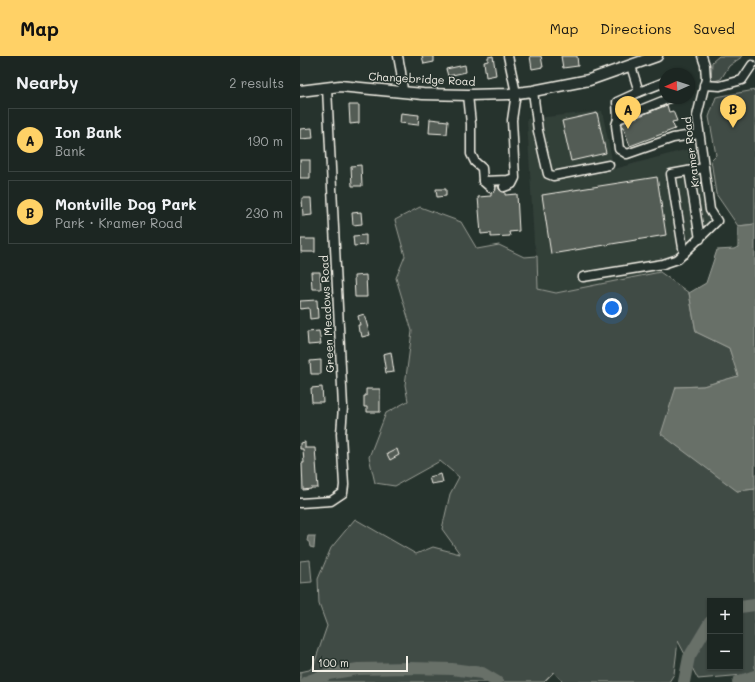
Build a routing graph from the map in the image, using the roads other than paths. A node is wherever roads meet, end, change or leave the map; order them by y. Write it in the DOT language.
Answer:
graph roads {
  1 [pos="398,56"];
  2 [pos="508,56"];
  3 [pos="657,56"];
  4 [pos="702,56"];
  5 [pos="752,65"];
  6 [pos="631,66"];
  7 [pos="659,84"];
  8 [pos="704,85"];
  9 [pos="327,88"];
  10 [pos="300,91"];
  11 [pos="403,91"];
  12 [pos="533,91"];
  13 [pos="639,92"];
  14 [pos="516,93"];
  15 [pos="470,95"];
  16 [pos="659,102"];
  17 [pos="618,119"];
  18 [pos="698,134"];
  19 [pos="609,165"];
  20 [pos="704,168"];
  21 [pos="689,171"];
  22 [pos="515,178"];
  23 [pos="483,181"];
  24 [pos="504,187"];
  25 [pos="490,188"];
  26 [pos="700,239"];
  27 [pos="684,254"];
  28 [pos="583,277"];
  29 [pos="300,503"];
  1 -- 11 [label="street"];
  2 -- 14 [label="street"];
  3 -- 6 [label="main road, Changebridge Road"];
  4 -- 8 [label="street, Kramer Road"];
  5 -- 8 [label="street"];
  6 -- 12 [label="main road, Changebridge Road"];
  6 -- 13 [label="street"];
  7 -- 13 [label="street"];
  8 -- 18 [label="street, Kramer Road"];
  9 -- 10 [label="main road, Changebridge Road"];
  9 -- 11 [label="main road, Changebridge Road"];
  9 -- 29 [label="street, Green Meadows Road"];
  11 -- 15 [label="main road, Changebridge Road"];
  12 -- 14 [label="main road, Changebridge Road"];
  12 -- 19 [label="street"];
  13 -- 17 [label="street"];
  14 -- 15 [label="main road, Changebridge Road"];
  14 -- 22 [label="street"];
  15 -- 23 [label="street"];
  16 -- 17 [label="street"];
  17 -- 18 [label="street"];
  18 -- 20 [label="street, Kramer Road"];
  20 -- 21 [label="street"];
  20 -- 26 [label="street, Kramer Road"];
  21 -- 26 [label="street"];
  21 -- 27 [label="street"];
  22 -- 23 [label="street"];
  22 -- 24 [label="street"];
  23 -- 25 [label="street"];
  26 -- 27 [label="street"];
  27 -- 28 [label="street"];
}
